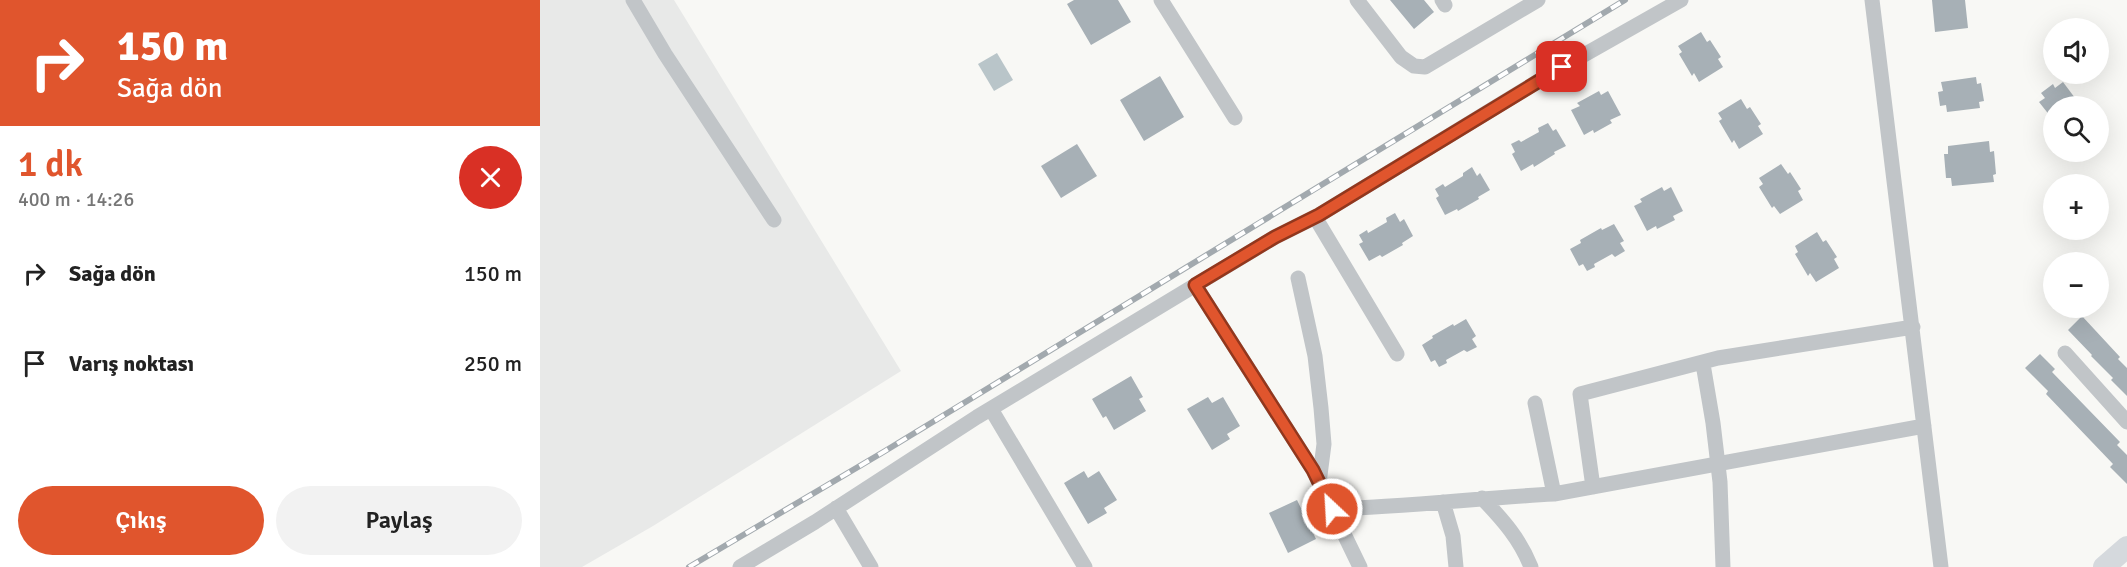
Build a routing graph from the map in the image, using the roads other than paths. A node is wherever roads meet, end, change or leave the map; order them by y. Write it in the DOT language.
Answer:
graph roads {
  1 [pos="633,0"];
  2 [pos="1161,0"];
  3 [pos="1357,0"];
  4 [pos="1538,0"];
  5 [pos="1681,0"];
  6 [pos="1872,0"];
  7 [pos="1235,118"];
  8 [pos="1316,217"];
  9 [pos="774,220"];
  10 [pos="1298,278"];
  11 [pos="1195,285"];
  12 [pos="1913,327"];
  13 [pos="2065,353"];
  14 [pos="1396,354"];
  15 [pos="1703,364"];
  16 [pos="1535,403"];
  17 [pos="991,409"];
  18 [pos="2127,422"];
  19 [pos="1924,426"];
  20 [pos="1718,464"];
  21 [pos="1319,483"];
  22 [pos="1593,487"];
  23 [pos="1554,494"];
  24 [pos="1482,498"];
  25 [pos="1443,502"];
  26 [pos="836,508"];
  27 [pos="1332,509"];
  28 [pos="2127,547"];
  29 [pos="2127,564"];
  30 [pos="1936,565"];
  31 [pos="740,567"];
  32 [pos="871,567"];
  33 [pos="1085,567"];
  34 [pos="1360,567"];
  35 [pos="1456,567"];
  36 [pos="1531,567"];
  37 [pos="1723,567"];
  38 [pos="2104,567"];
  39 [pos="2123,567"];
  1 -- 9 [label="street"];
  2 -- 7 [label="street"];
  3 -- 4 [label="street"];
  5 -- 8 [label="street"];
  6 -- 12 [label="street"];
  8 -- 11 [label="street"];
  8 -- 14 [label="street"];
  10 -- 21 [label="street"];
  11 -- 17 [label="street"];
  11 -- 21 [label="street"];
  12 -- 15 [label="street"];
  12 -- 19 [label="street"];
  13 -- 18 [label="street"];
  15 -- 20 [label="street"];
  15 -- 22 [label="street"];
  16 -- 23 [label="street"];
  17 -- 26 [label="street"];
  17 -- 33 [label="street"];
  19 -- 20 [label="street"];
  19 -- 30 [label="street"];
  20 -- 22 [label="street"];
  20 -- 37 [label="street"];
  21 -- 27 [label="street"];
  22 -- 23 [label="street"];
  23 -- 24 [label="street"];
  24 -- 25 [label="street"];
  24 -- 36 [label="street"];
  25 -- 27 [label="street"];
  25 -- 35 [label="street"];
  26 -- 31 [label="street"];
  26 -- 32 [label="street"];
  27 -- 34 [label="street"];
  28 -- 38 [label="highway"];
  29 -- 39 [label="highway"];
}
